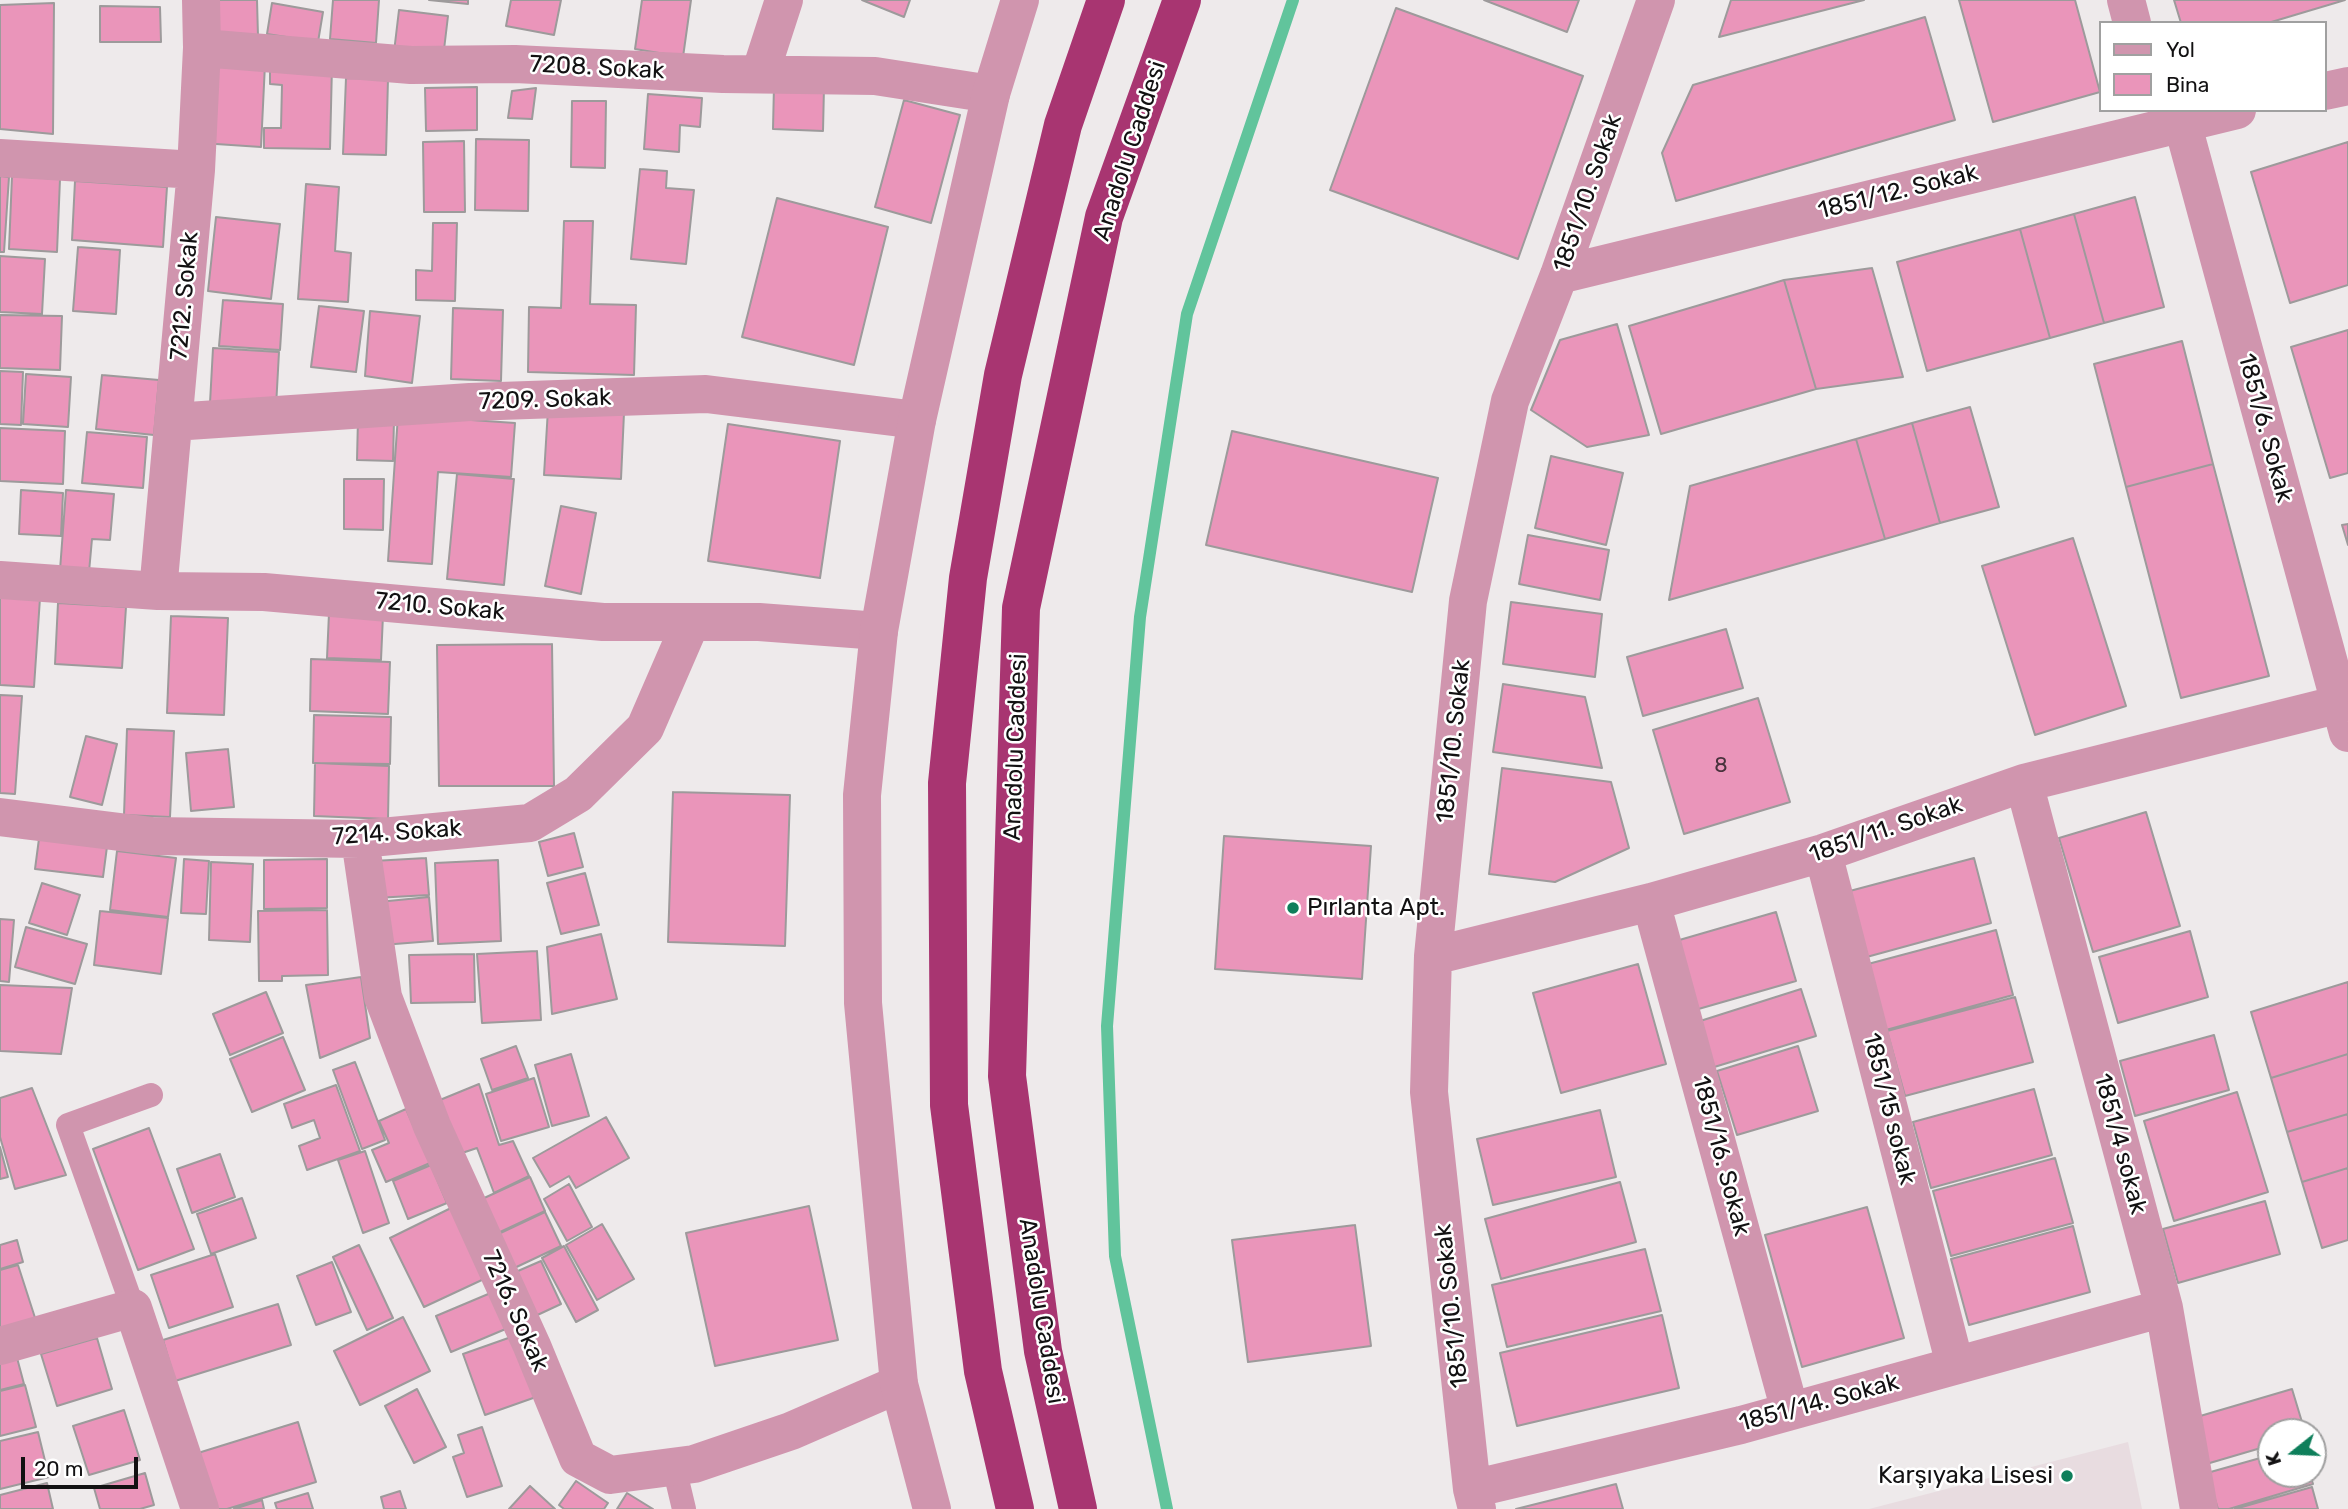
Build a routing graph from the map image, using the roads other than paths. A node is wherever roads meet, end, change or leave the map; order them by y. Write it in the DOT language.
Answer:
graph roads {
  1 [pos="201,0"];
  2 [pos="784,0"];
  3 [pos="1020,0"];
  4 [pos="1106,0"];
  5 [pos="1182,0"];
  6 [pos="1656,0"];
  7 [pos="2126,0"];
  8 [pos="2131,21"];
  9 [pos="202,48"];
  10 [pos="760,74"];
  11 [pos="2348,86"];
  12 [pos="2327,91"];
  13 [pos="991,94"];
  14 [pos="2223,112"];
  15 [pos="2168,120"];
  16 [pos="0,158"];
  17 [pos="196,170"];
  18 [pos="1559,275"];
  19 [pos="917,420"];
  20 [pos="173,422"];
  21 [pos="0,580"];
  22 [pos="158,591"];
  23 [pos="691,622"];
  24 [pos="880,631"];
  25 [pos="2344,718"];
  26 [pos="2024,783"];
  27 [pos="0,817"];
  28 [pos="360,839"];
  29 [pos="1823,853"];
  30 [pos="1651,902"];
  31 [pos="1433,956"];
  32 [pos="150,1095"];
  33 [pos="133,1308"];
  34 [pos="2164,1308"];
  35 [pos="0,1346"];
  36 [pos="1955,1366"];
  37 [pos="899,1384"];
  38 [pos="1790,1411"];
  39 [pos="674,1467"];
  40 [pos="1474,1499"];
  41 [pos="200,1509"];
  42 [pos="684,1509"];
  43 [pos="932,1509"];
  44 [pos="1015,1509"];
  45 [pos="1078,1509"];
  46 [pos="2199,1509"];
  1 -- 9 [label="street, 7212. Sokak"];
  2 -- 10 [label="street"];
  3 -- 13 [label="street"];
  4 -- 44 [label="highway"];
  5 -- 45 [label="highway, Anadolu Caddesi"];
  6 -- 18 [label="street, 1851/10. Sokak"];
  7 -- 8 [label="street"];
  9 -- 10 [label="street, 7208. Sokak"];
  9 -- 17 [label="street, 7212. Sokak"];
  10 -- 13 [label="street, 7208. Sokak"];
  11 -- 12 [label="street"];
  13 -- 19 [label="street"];
  14 -- 15 [label="street, 1851/12. Sokak"];
  15 -- 18 [label="street, 1851/12. Sokak"];
  15 -- 25 [label="street, 1851/6. Sokak"];
  16 -- 17 [label="street"];
  17 -- 20 [label="street, 7212. Sokak"];
  18 -- 31 [label="street, 1851/10. Sokak"];
  19 -- 20 [label="street, 7209. Sokak"];
  19 -- 24 [label="street"];
  20 -- 22 [label="street, 7212. Sokak"];
  21 -- 22 [label="street, 7210. Sokak"];
  22 -- 23 [label="street, 7210. Sokak"];
  23 -- 24 [label="street, 7210. Sokak"];
  23 -- 28 [label="street, 7214. Sokak"];
  24 -- 37 [label="street"];
  25 -- 26 [label="street, 1851/11. Sokak"];
  26 -- 29 [label="street, 1851/11. Sokak"];
  26 -- 34 [label="street, 1851/4 sokak"];
  27 -- 28 [label="street, 7214. Sokak"];
  28 -- 39 [label="street, 7216. Sokak"];
  29 -- 30 [label="street, 1851/11. Sokak"];
  29 -- 36 [label="street, 1851/15 sokak"];
  30 -- 31 [label="street, 1851/11. Sokak"];
  30 -- 38 [label="street, 1851/16. Sokak"];
  31 -- 40 [label="street, 1851/10. Sokak"];
  32 -- 33 [label="lane"];
  33 -- 35 [label="street"];
  33 -- 41 [label="street"];
  34 -- 36 [label="street, 1851/14. Sokak"];
  34 -- 46 [label="street, 1851/4 sokak"];
  36 -- 38 [label="street, 1851/14. Sokak"];
  37 -- 39 [label="street, 7216. Sokak"];
  37 -- 43 [label="street"];
  38 -- 40 [label="street, 1851/14. Sokak"];
  39 -- 42 [label="lane"];
}
